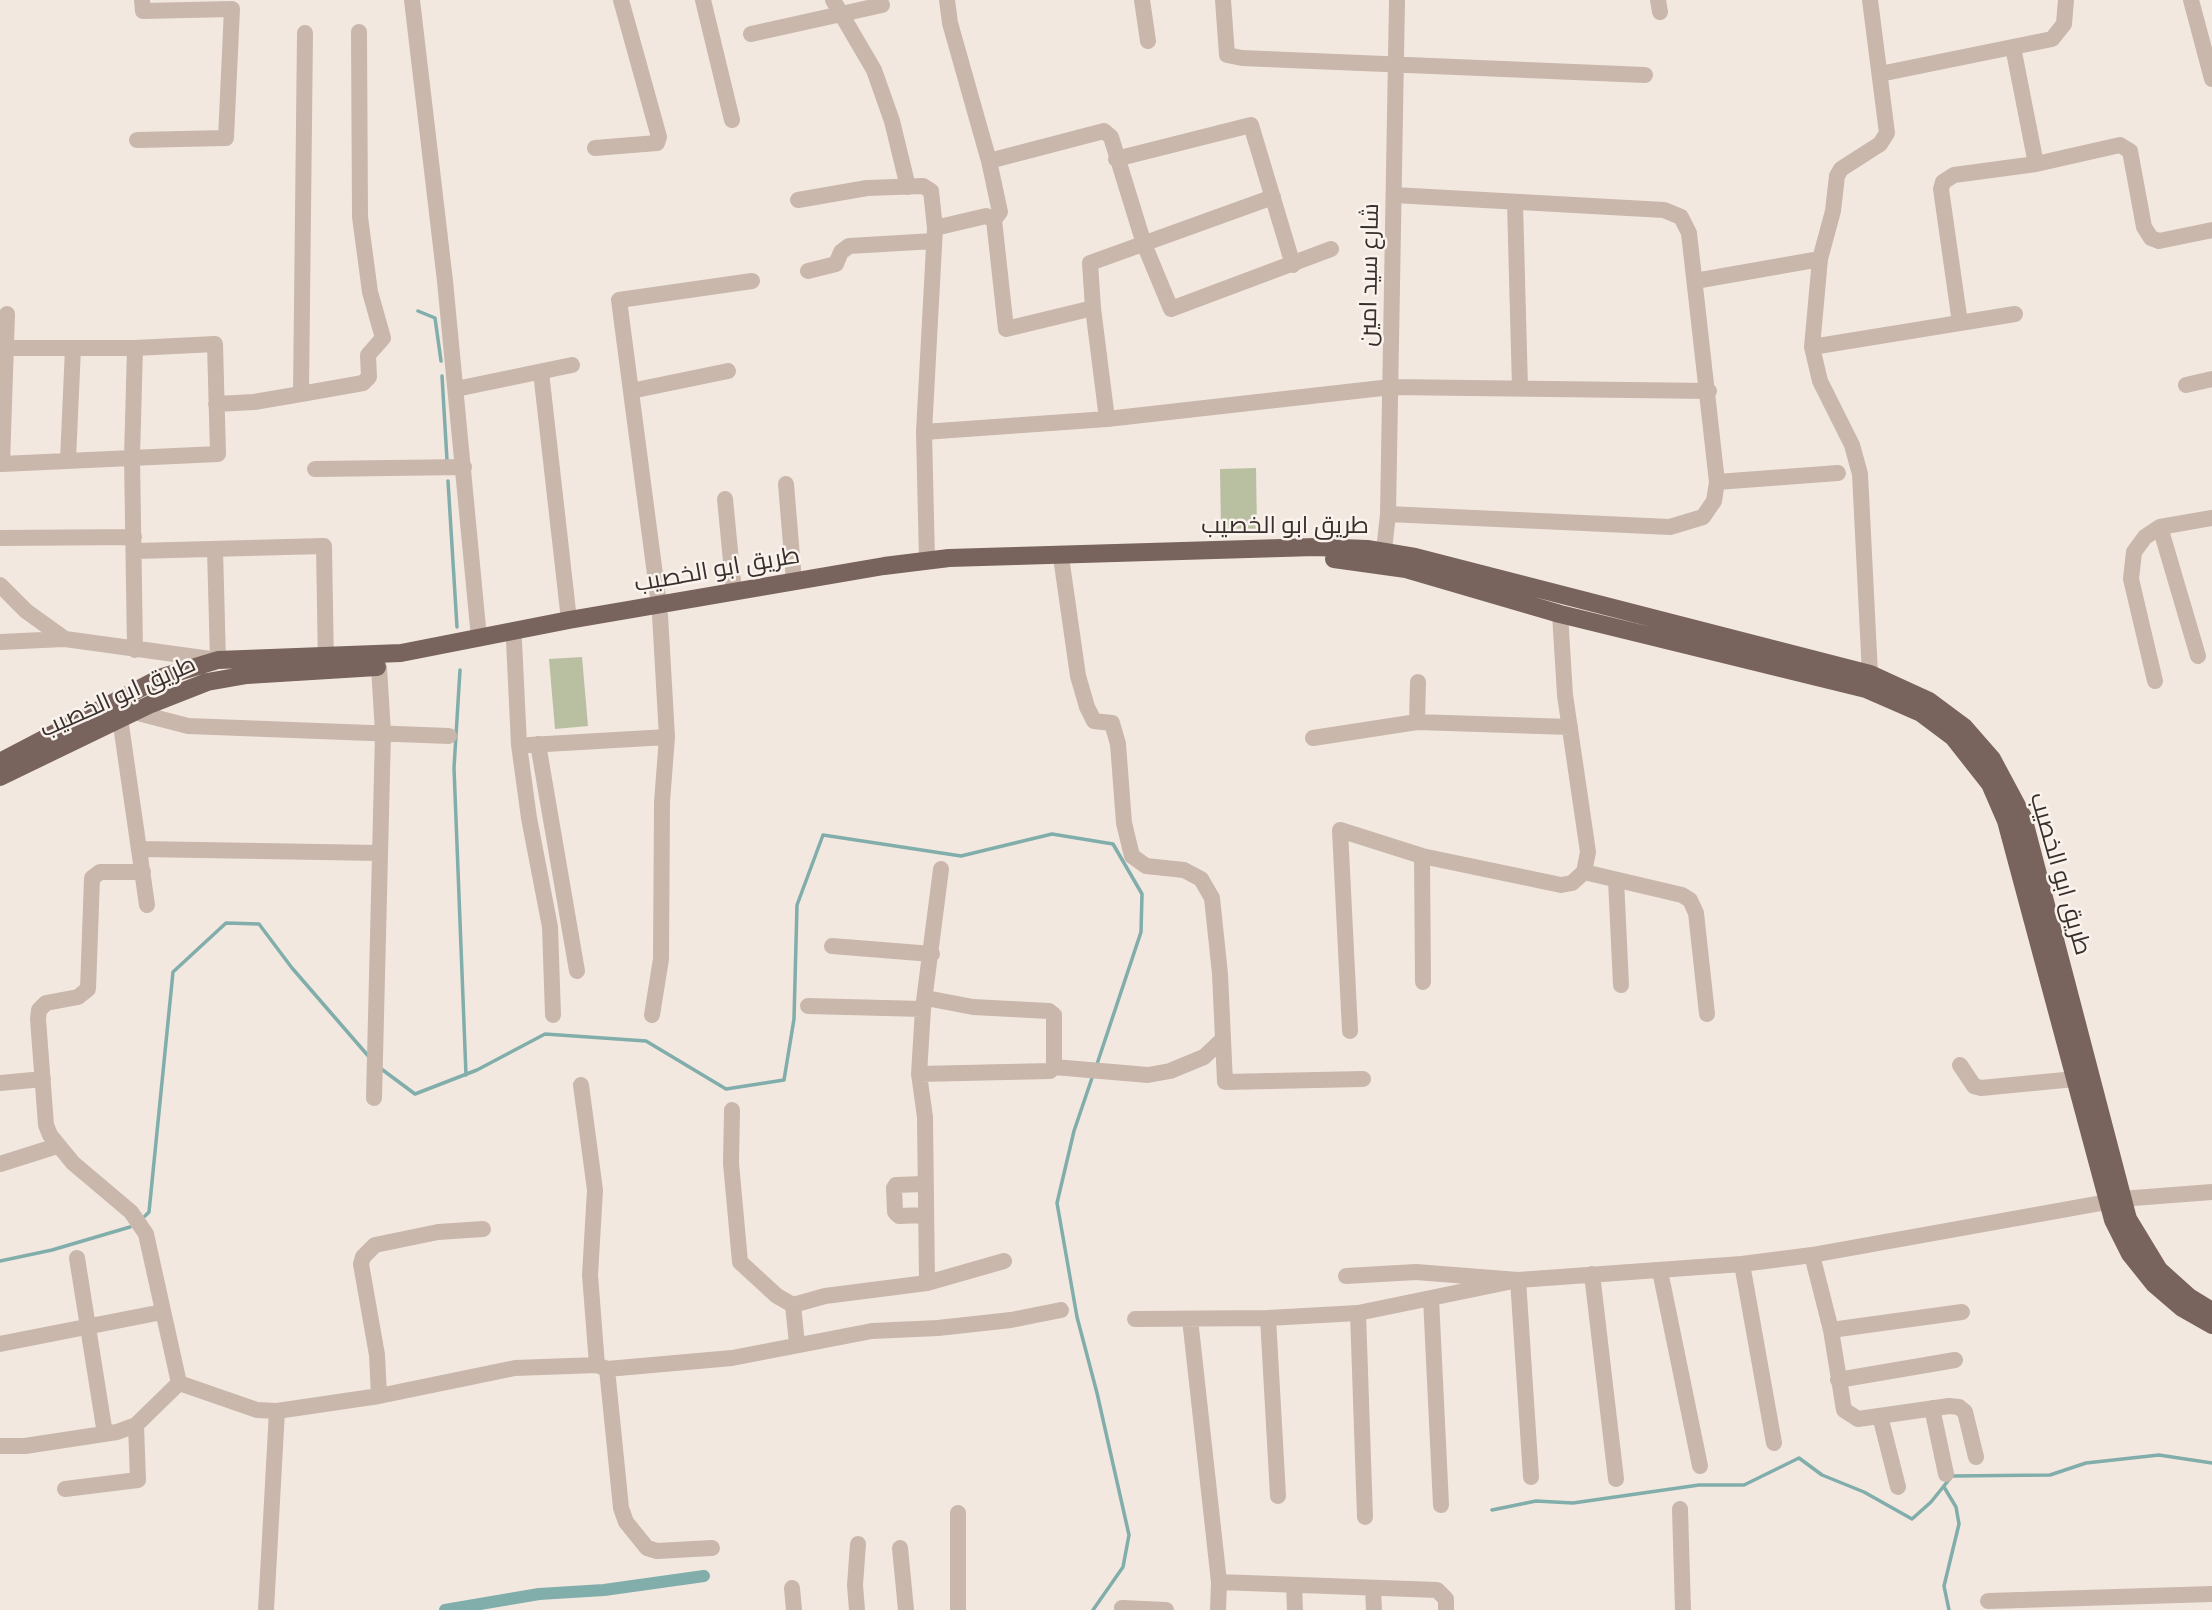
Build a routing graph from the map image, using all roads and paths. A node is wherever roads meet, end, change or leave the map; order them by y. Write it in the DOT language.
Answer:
graph roads {
  1 [pos="142,0"];
  2 [pos="412,0"];
  3 [pos="621,0"];
  4 [pos="703,0"];
  5 [pos="947,0"];
  6 [pos="1142,0"];
  7 [pos="1223,0"];
  8 [pos="1396,0"];
  9 [pos="1870,0"];
  10 [pos="2066,0"];
  11 [pos="2191,0"];
  12 [pos="882,5"];
  13 [pos="836,6"];
  14 [pos="359,32"];
  15 [pos="305,33"];
  16 [pos="751,34"];
  17 [pos="1148,41"];
  18 [pos="2013,47"];
  19 [pos="1395,66"];
  20 [pos="1880,74"];
  21 [pos="1646,75"];
  22 [pos="2212,79"];
  23 [pos="732,120"];
  24 [pos="136,140"];
  25 [pos="595,148"];
  26 [pos="1115,159"];
  27 [pos="989,161"];
  28 [pos="2036,164"];
  29 [pos="908,187"];
  30 [pos="1394,195"];
  31 [pos="1273,197"];
  32 [pos="798,200"];
  33 [pos="1515,203"];
  34 [pos="994,220"];
  35 [pos="2212,230"];
  36 [pos="935,234"];
  37 [pos="1144,243"];
  38 [pos="1331,249"];
  39 [pos="1820,259"];
  40 [pos="1293,265"];
  41 [pos="808,271"];
  42 [pos="752,281"];
  43 [pos="1695,281"];
  44 [pos="1093,308"];
  45 [pos="7,314"];
  46 [pos="2015,314"];
  47 [pos="1960,323"];
  48 [pos="6,348"];
  49 [pos="73,348"];
  50 [pos="135,348"];
  51 [pos="1812,348"];
  52 [pos="572,365"];
  53 [pos="728,371"];
  54 [pos="541,372"];
  55 [pos="2212,379"];
  56 [pos="2186,385"];
  57 [pos="1391,387"];
  58 [pos="1520,388"];
  59 [pos="456,389"];
  60 [pos="631,391"];
  61 [pos="1709,391"];
  62 [pos="302,394"];
  63 [pos="216,404"];
  64 [pos="1107,419"];
  65 [pos="925,432"];
  66 [pos="132,457"];
  67 [pos="68,460"];
  68 [pos="464,467"];
  69 [pos="316,469"];
  70 [pos="1838,473"];
  71 [pos="1717,482"];
  72 [pos="786,484"];
  73 [pos="725,499"];
  74 [pos="1388,514"];
  75 [pos="2212,518"];
  76 [pos="2160,527"];
  77 [pos="0,538"];
  78 [pos="134,544"];
  79 [pos="215,549"];
  80 [pos="1384,551"];
  81 [pos="1135,558"];
  82 [pos="927,560"];
  83 [pos="1062,564"];
  84 [pos="794,582"];
  85 [pos="0,585"];
  86 [pos="734,592"];
  87 [pos="660,610"];
  88 [pos="1560,614"];
  89 [pos="569,620"];
  90 [pos="1641,625"];
  91 [pos="479,638"];
  92 [pos="65,639"];
  93 [pos="514,641"];
  94 [pos="0,642"];
  95 [pos="135,650"];
  96 [pos="2198,656"];
  97 [pos="218,660"];
  98 [pos="327,663"];
  99 [pos="379,667"];
  100 [pos="1870,674"];
  101 [pos="2155,681"];
  102 [pos="1418,682"];
  103 [pos="127,715"];
  104 [pos="1417,722"];
  105 [pos="1570,727"];
  106 [pos="383,733"];
  107 [pos="449,736"];
  108 [pos="667,737"];
  109 [pos="1313,737"];
  110 [pos="538,744"];
  111 [pos="519,745"];
  112 [pos="2,769"];
  113 [pos="140,849"];
  114 [pos="380,853"];
  115 [pos="1422,856"];
  116 [pos="940,869"];
  117 [pos="143,872"];
  118 [pos="1584,872"];
  119 [pos="1616,880"];
  120 [pos="147,905"];
  121 [pos="832,946"];
  122 [pos="932,954"];
  123 [pos="577,971"];
  124 [pos="1423,982"];
  125 [pos="1621,985"];
  126 [pos="925,1003"];
  127 [pos="808,1006"];
  128 [pos="652,1014"];
  129 [pos="1707,1014"];
  130 [pos="553,1015"];
  131 [pos="1350,1031"];
  132 [pos="1223,1039"];
  133 [pos="1960,1065"];
  134 [pos="1054,1066"];
  135 [pos="919,1074"];
  136 [pos="43,1079"];
  137 [pos="1363,1079"];
  138 [pos="2075,1079"];
  139 [pos="0,1083"];
  140 [pos="581,1085"];
  141 [pos="374,1098"];
  142 [pos="732,1110"];
  143 [pos="57,1146"];
  144 [pos="0,1164"];
  145 [pos="925,1184"];
  146 [pos="2212,1192"];
  147 [pos="2114,1201"];
  148 [pos="925,1215"];
  149 [pos="483,1229"];
  150 [pos="1812,1255"];
  151 [pos="77,1258"];
  152 [pos="1004,1261"];
  153 [pos="1742,1264"];
  154 [pos="1660,1271"];
  155 [pos="1592,1274"];
  156 [pos="1346,1276"];
  157 [pos="1517,1280"];
  158 [pos="928,1283"];
  159 [pos="1431,1298"];
  160 [pos="793,1305"];
  161 [pos="1061,1310"];
  162 [pos="2212,1311"];
  163 [pos="162,1312"];
  164 [pos="1358,1312"];
  165 [pos="1962,1312"];
  166 [pos="1268,1318"];
  167 [pos="1135,1319"];
  168 [pos="1190,1319"];
  169 [pos="2212,1325"];
  170 [pos="88,1326"];
  171 [pos="1831,1330"];
  172 [pos="0,1344"];
  173 [pos="797,1344"];
  174 [pos="1955,1360"];
  175 [pos="602,1367"];
  176 [pos="1838,1380"];
  177 [pos="178,1383"];
  178 [pos="379,1396"];
  179 [pos="1932,1408"];
  180 [pos="276,1411"];
  181 [pos="1880,1416"];
  182 [pos="136,1425"];
  183 [pos="105,1434"];
  184 [pos="1774,1443"];
  185 [pos="0,1446"];
  186 [pos="1976,1457"];
  187 [pos="1700,1466"];
  188 [pos="1945,1474"];
  189 [pos="1531,1477"];
  190 [pos="1616,1479"];
  191 [pos="1898,1487"];
  192 [pos="65,1489"];
  193 [pos="1278,1496"];
  194 [pos="1441,1505"];
  195 [pos="1680,1509"];
  196 [pos="958,1513"];
  197 [pos="1364,1517"];
  198 [pos="858,1544"];
  199 [pos="712,1548"];
  200 [pos="900,1548"];
  201 [pos="1219,1582"];
  202 [pos="1294,1586"];
  203 [pos="792,1588"];
  204 [pos="1373,1588"];
  205 [pos="2212,1594"];
  206 [pos="1988,1601"];
  207 [pos="1122,1608"];
  208 [pos="266,1610"];
  209 [pos="794,1610"];
  210 [pos="857,1610"];
  211 [pos="906,1610"];
  212 [pos="958,1610"];
  213 [pos="1166,1610"];
  214 [pos="1218,1610"];
  215 [pos="1295,1610"];
  216 [pos="1374,1610"];
  217 [pos="1446,1610"];
  218 [pos="1683,1610"];
  1 -- 24 [label="street"];
  2 -- 59 [label="street"];
  3 -- 25 [label="street"];
  4 -- 23 [label="street"];
  5 -- 27 [label="street"];
  6 -- 17 [label="street"];
  7 -- 19 [label="street"];
  8 -- 19 [label="street, شارع سيد امين"];
  9 -- 20 [label="street"];
  10 -- 18 [label="street"];
  11 -- 22 [label="street"];
  12 -- 13 [label="street"];
  13 -- 16 [label="street"];
  13 -- 29 [label="street"];
  14 -- 62 [label="street"];
  15 -- 62 [label="street"];
  18 -- 20 [label="street"];
  18 -- 28 [label="street"];
  19 -- 21 [label="street"];
  19 -- 30 [label="street, شارع سيد امين"];
  20 -- 39 [label="street"];
  26 -- 27 [label="street"];
  26 -- 31 [label="street"];
  26 -- 37 [label="street"];
  27 -- 34 [label="street"];
  28 -- 35 [label="street"];
  28 -- 47 [label="street"];
  29 -- 32 [label="street"];
  29 -- 36 [label="street"];
  30 -- 33 [label="street"];
  30 -- 57 [label="street, شارع سيد امين"];
  31 -- 37 [label="street"];
  31 -- 40 [label="street"];
  33 -- 43 [label="street"];
  33 -- 58 [label="street"];
  34 -- 36 [label="street"];
  34 -- 44 [label="street"];
  36 -- 41 [label="street"];
  36 -- 65 [label="street"];
  37 -- 40 [label="street"];
  37 -- 44 [label="street"];
  38 -- 40 [label="street"];
  39 -- 43 [label="street"];
  39 -- 51 [label="street"];
  42 -- 60 [label="street"];
  43 -- 61 [label="street"];
  44 -- 64 [label="street"];
  45 -- 48 [label="street"];
  46 -- 47 [label="street"];
  47 -- 51 [label="street"];
  48 -- 49 [label="street"];
  48 -- 67 [label="street"];
  49 -- 50 [label="street"];
  49 -- 67 [label="street"];
  50 -- 63 [label="street"];
  50 -- 66 [label="street"];
  51 -- 100 [label="street"];
  52 -- 54 [label="street"];
  53 -- 60 [label="street"];
  54 -- 59 [label="street"];
  54 -- 89 [label="street"];
  55 -- 56 [label="street"];
  57 -- 58 [label="street"];
  57 -- 64 [label="street"];
  57 -- 74 [label="street, شارع سيد امين"];
  58 -- 61 [label="street"];
  59 -- 68 [label="street"];
  60 -- 87 [label="street"];
  61 -- 71 [label="street"];
  62 -- 63 [label="street"];
  63 -- 66 [label="street"];
  64 -- 65 [label="street"];
  65 -- 82 [label="street"];
  66 -- 67 [label="street"];
  66 -- 78 [label="street"];
  68 -- 69 [label="street"];
  68 -- 91 [label="street"];
  70 -- 71 [label="street"];
  71 -- 74 [label="street"];
  72 -- 84 [label="street"];
  73 -- 86 [label="street"];
  74 -- 80 [label="street, شارع سيد امين"];
  75 -- 76 [label="street"];
  76 -- 96 [label="street"];
  76 -- 101 [label="street"];
  77 -- 78 [label="street"];
  78 -- 79 [label="street"];
  78 -- 95 [label="street"];
  79 -- 97 [label="street"];
  79 -- 98 [label="street"];
  80 -- 81 [label="main road, طريق ابو الخصيب"];
  80 -- 90 [label="main road, طريق ابو الخصيب"];
  81 -- 82 [label="main road, طريق ابو الخصيب"];
  81 -- 83 [label="main road, طريق ابو الخصيب"];
  81 -- 88 [label="main road, طريق ابو الخصيب"];
  82 -- 84 [label="main road, طريق ابو الخصيب"];
  83 -- 87 [label="main road, طريق ابو الخصيب"];
  83 -- 132 [label="street"];
  84 -- 86 [label="main road, طريق ابو الخصيب"];
  85 -- 92 [label="street"];
  86 -- 87 [label="main road, طريق ابو الخصيب"];
  87 -- 89 [label="main road, طريق ابو الخصيب"];
  87 -- 93 [label="main road, طريق ابو الخصيب"];
  87 -- 108 [label="street"];
  88 -- 90 [label="main road, طريق ابو الخصيب"];
  88 -- 105 [label="street"];
  89 -- 91 [label="main road, طريق ابو الخصيب"];
  90 -- 100 [label="main road, طريق ابو الخصيب"];
  90 -- 138 [label="main road, طريق ابو الخصيب"];
  91 -- 98 [label="main road, طريق ابو الخصيب"];
  92 -- 94 [label="street"];
  92 -- 95 [label="street"];
  93 -- 99 [label="main road, طريق ابو الخصيب"];
  93 -- 111 [label="street"];
  95 -- 97 [label="street"];
  97 -- 98 [label="main road, طريق ابو الخصيب"];
  97 -- 112 [label="main road, طريق ابو الخصيب"];
  98 -- 99 [label="main road, طريق ابو الخصيب"];
  98 -- 103 [label="main road, طريق ابو الخصيب"];
  99 -- 106 [label="street"];
  100 -- 147 [label="main road, طريق ابو الخصيب"];
  102 -- 104 [label="street"];
  103 -- 106 [label="street"];
  103 -- 112 [label="main road, طريق ابو الخصيب"];
  103 -- 113 [label="street"];
  104 -- 105 [label="street"];
  104 -- 109 [label="street"];
  105 -- 118 [label="street"];
  106 -- 107 [label="street"];
  106 -- 114 [label="street"];
  108 -- 110 [label="street"];
  108 -- 128 [label="street"];
  110 -- 111 [label="street"];
  110 -- 123 [label="street"];
  111 -- 130 [label="street"];
  113 -- 114 [label="street"];
  113 -- 117 [label="street"];
  114 -- 141 [label="street"];
  115 -- 118 [label="street"];
  115 -- 124 [label="street"];
  115 -- 131 [label="street"];
  116 -- 122 [label="street"];
  117 -- 120 [label="street"];
  117 -- 136 [label="street"];
  118 -- 119 [label="street"];
  119 -- 125 [label="street"];
  119 -- 129 [label="street"];
  121 -- 122 [label="street"];
  122 -- 126 [label="street"];
  126 -- 127 [label="street"];
  126 -- 134 [label="street"];
  126 -- 135 [label="street"];
  132 -- 134 [label="street"];
  132 -- 137 [label="street"];
  133 -- 138 [label="street"];
  134 -- 135 [label="street"];
  135 -- 145 [label="street"];
  136 -- 139 [label="street"];
  136 -- 143 [label="street"];
  138 -- 147 [label="main road, طريق ابو الخصيب"];
  140 -- 175 [label="street"];
  142 -- 160 [label="street"];
  143 -- 144 [label="street"];
  143 -- 163 [label="street"];
  145 -- 148 [label="street"];
  145 -- 148 [label="street"];
  146 -- 147 [label="street"];
  147 -- 150 [label="street"];
  147 -- 162 [label="main road, طريق ابو الخصيب"];
  147 -- 169 [label="main road, طريق ابو الخصيب"];
  148 -- 158 [label="street"];
  149 -- 178 [label="street"];
  150 -- 153 [label="street"];
  150 -- 171 [label="street"];
  151 -- 170 [label="street"];
  152 -- 158 [label="street"];
  153 -- 154 [label="street"];
  153 -- 184 [label="street"];
  154 -- 155 [label="street"];
  154 -- 187 [label="street"];
  155 -- 157 [label="street"];
  155 -- 190 [label="street"];
  156 -- 157 [label="street"];
  157 -- 159 [label="street"];
  157 -- 189 [label="street"];
  158 -- 160 [label="street"];
  159 -- 164 [label="street"];
  159 -- 194 [label="street"];
  160 -- 173 [label="street"];
  161 -- 173 [label="street"];
  163 -- 170 [label="street"];
  163 -- 177 [label="street"];
  164 -- 166 [label="street"];
  164 -- 197 [label="street"];
  165 -- 171 [label="street"];
  166 -- 168 [label="street"];
  166 -- 193 [label="street"];
  167 -- 168 [label="street"];
  168 -- 201 [label="street"];
  170 -- 172 [label="street"];
  170 -- 183 [label="street"];
  171 -- 176 [label="street"];
  173 -- 175 [label="street"];
  174 -- 176 [label="street"];
  175 -- 178 [label="street"];
  175 -- 199 [label="street"];
  176 -- 181 [label="street"];
  177 -- 180 [label="street"];
  177 -- 182 [label="street"];
  178 -- 180 [label="street"];
  179 -- 181 [label="street"];
  179 -- 186 [label="street"];
  179 -- 188 [label="street"];
  180 -- 208 [label="street"];
  181 -- 191 [label="street"];
  182 -- 183 [label="street"];
  182 -- 192 [label="street"];
  183 -- 185 [label="street"];
  195 -- 218 [label="street"];
  196 -- 212 [label="street"];
  198 -- 210 [label="street"];
  200 -- 211 [label="street"];
  201 -- 202 [label="street"];
  201 -- 214 [label="street"];
  202 -- 204 [label="street"];
  202 -- 215 [label="street"];
  203 -- 209 [label="street"];
  204 -- 216 [label="street"];
  204 -- 217 [label="street"];
  205 -- 206 [label="street"];
  207 -- 213 [label="street"];
}
